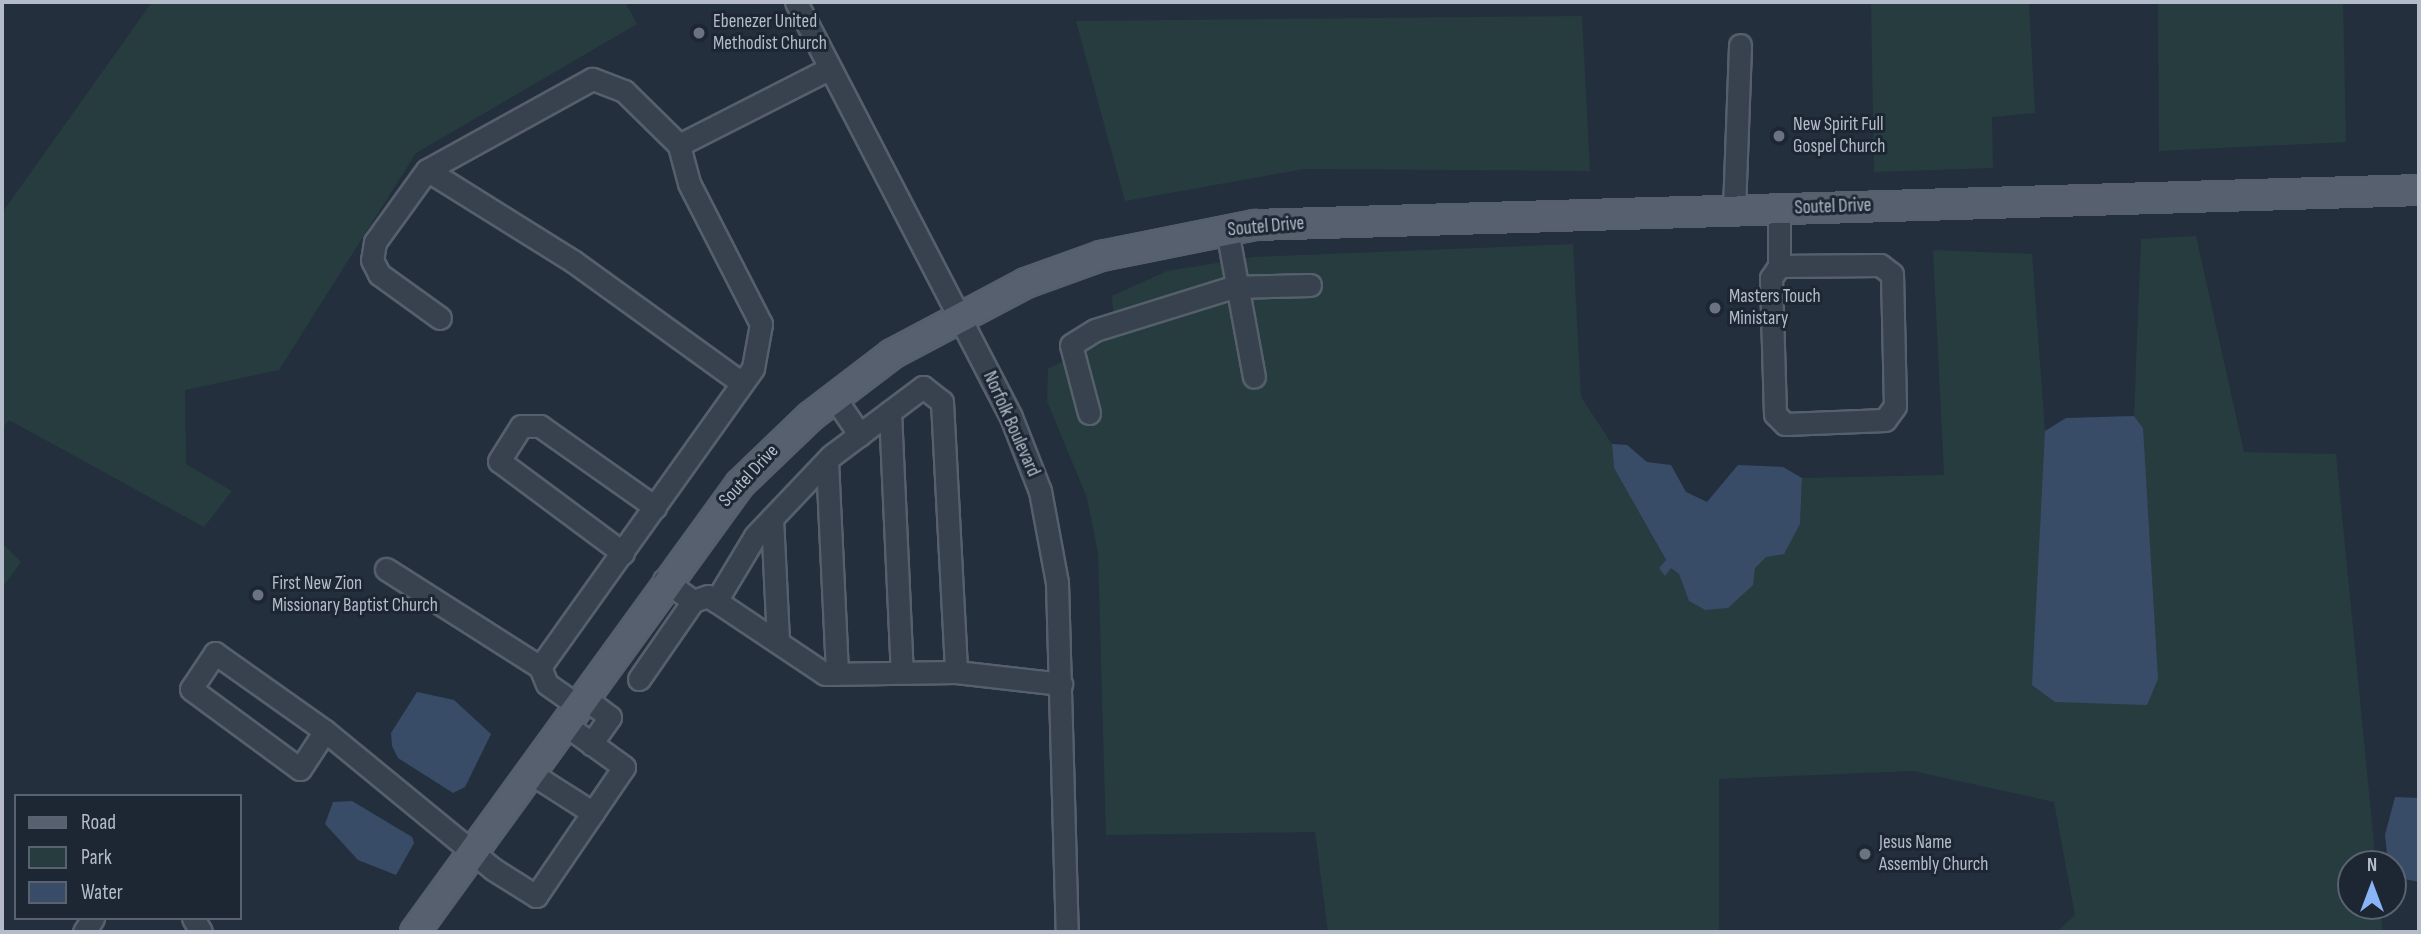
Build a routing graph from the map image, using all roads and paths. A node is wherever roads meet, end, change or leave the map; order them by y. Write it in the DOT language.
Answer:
graph roads {
  1 [pos="796,2"];
  2 [pos="1740,45"];
  3 [pos="830,68"];
  4 [pos="679,145"];
  5 [pos="427,170"];
  6 [pos="2419,190"];
  7 [pos="1779,208"];
  8 [pos="1734,210"];
  9 [pos="1227,230"];
  10 [pos="1779,267"];
  11 [pos="1310,285"];
  12 [pos="1233,287"];
  13 [pos="960,317"];
  14 [pos="440,318"];
  15 [pos="1254,377"];
  16 [pos="742,383"];
  17 [pos="834,397"];
  18 [pos="890,412"];
  19 [pos="1089,413"];
  20 [pos="860,435"];
  21 [pos="827,461"];
  22 [pos="655,507"];
  23 [pos="772,518"];
  24 [pos="623,553"];
  25 [pos="386,569"];
  26 [pos="664,580"];
  27 [pos="693,601"];
  28 [pos="716,601"];
  29 [pos="778,642"];
  30 [pos="540,667"];
  31 [pos="902,672"];
  32 [pos="956,672"];
  33 [pos="837,674"];
  34 [pos="639,679"];
  35 [pos="1061,684"];
  36 [pos="573,708"];
  37 [pos="326,732"];
  38 [pos="591,744"];
  39 [pos="529,772"];
  40 [pos="593,813"];
  41 [pos="473,852"];
  42 [pos="415,932"];
  43 [pos="1067,932"];
  1 -- 3 [label="street, Norfolk Boulevard"];
  2 -- 8 [label="street"];
  3 -- 4 [label="street"];
  3 -- 13 [label="street, Norfolk Boulevard"];
  4 -- 5 [label="street"];
  4 -- 16 [label="street"];
  5 -- 14 [label="street"];
  5 -- 16 [label="street"];
  6 -- 7 [label="main road, Soutel Drive"];
  7 -- 8 [label="main road, Soutel Drive"];
  7 -- 10 [label="street"];
  8 -- 9 [label="main road, Soutel Drive"];
  9 -- 12 [label="street"];
  9 -- 13 [label="main road, Soutel Drive"];
  10 -- 10 [label="street"];
  11 -- 12 [label="street"];
  12 -- 15 [label="street"];
  12 -- 19 [label="street"];
  13 -- 17 [label="main road, Soutel Drive"];
  13 -- 35 [label="street, Norfolk Boulevard"];
  16 -- 22 [label="street"];
  17 -- 20 [label="street"];
  17 -- 26 [label="main road, Soutel Drive"];
  18 -- 20 [label="street"];
  18 -- 31 [label="street"];
  18 -- 32 [label="street"];
  20 -- 21 [label="street"];
  21 -- 23 [label="street"];
  21 -- 33 [label="street"];
  22 -- 24 [label="street"];
  22 -- 24 [label="street"];
  23 -- 28 [label="street"];
  23 -- 29 [label="street"];
  24 -- 30 [label="street"];
  25 -- 30 [label="street"];
  26 -- 27 [label="street"];
  26 -- 36 [label="main road, Soutel Drive"];
  27 -- 28 [label="street"];
  27 -- 34 [label="street"];
  28 -- 29 [label="street"];
  29 -- 33 [label="street"];
  30 -- 36 [label="street"];
  31 -- 32 [label="street"];
  31 -- 33 [label="street"];
  32 -- 35 [label="street"];
  35 -- 43 [label="street, Norfolk Boulevard"];
  36 -- 38 [label="street"];
  36 -- 38 [label="street"];
  36 -- 39 [label="main road, Soutel Drive"];
  37 -- 37 [label="street"];
  37 -- 41 [label="street"];
  38 -- 40 [label="street"];
  39 -- 40 [label="street"];
  39 -- 41 [label="main road, Soutel Drive"];
  40 -- 41 [label="street"];
  41 -- 42 [label="main road, Soutel Drive"];
}
